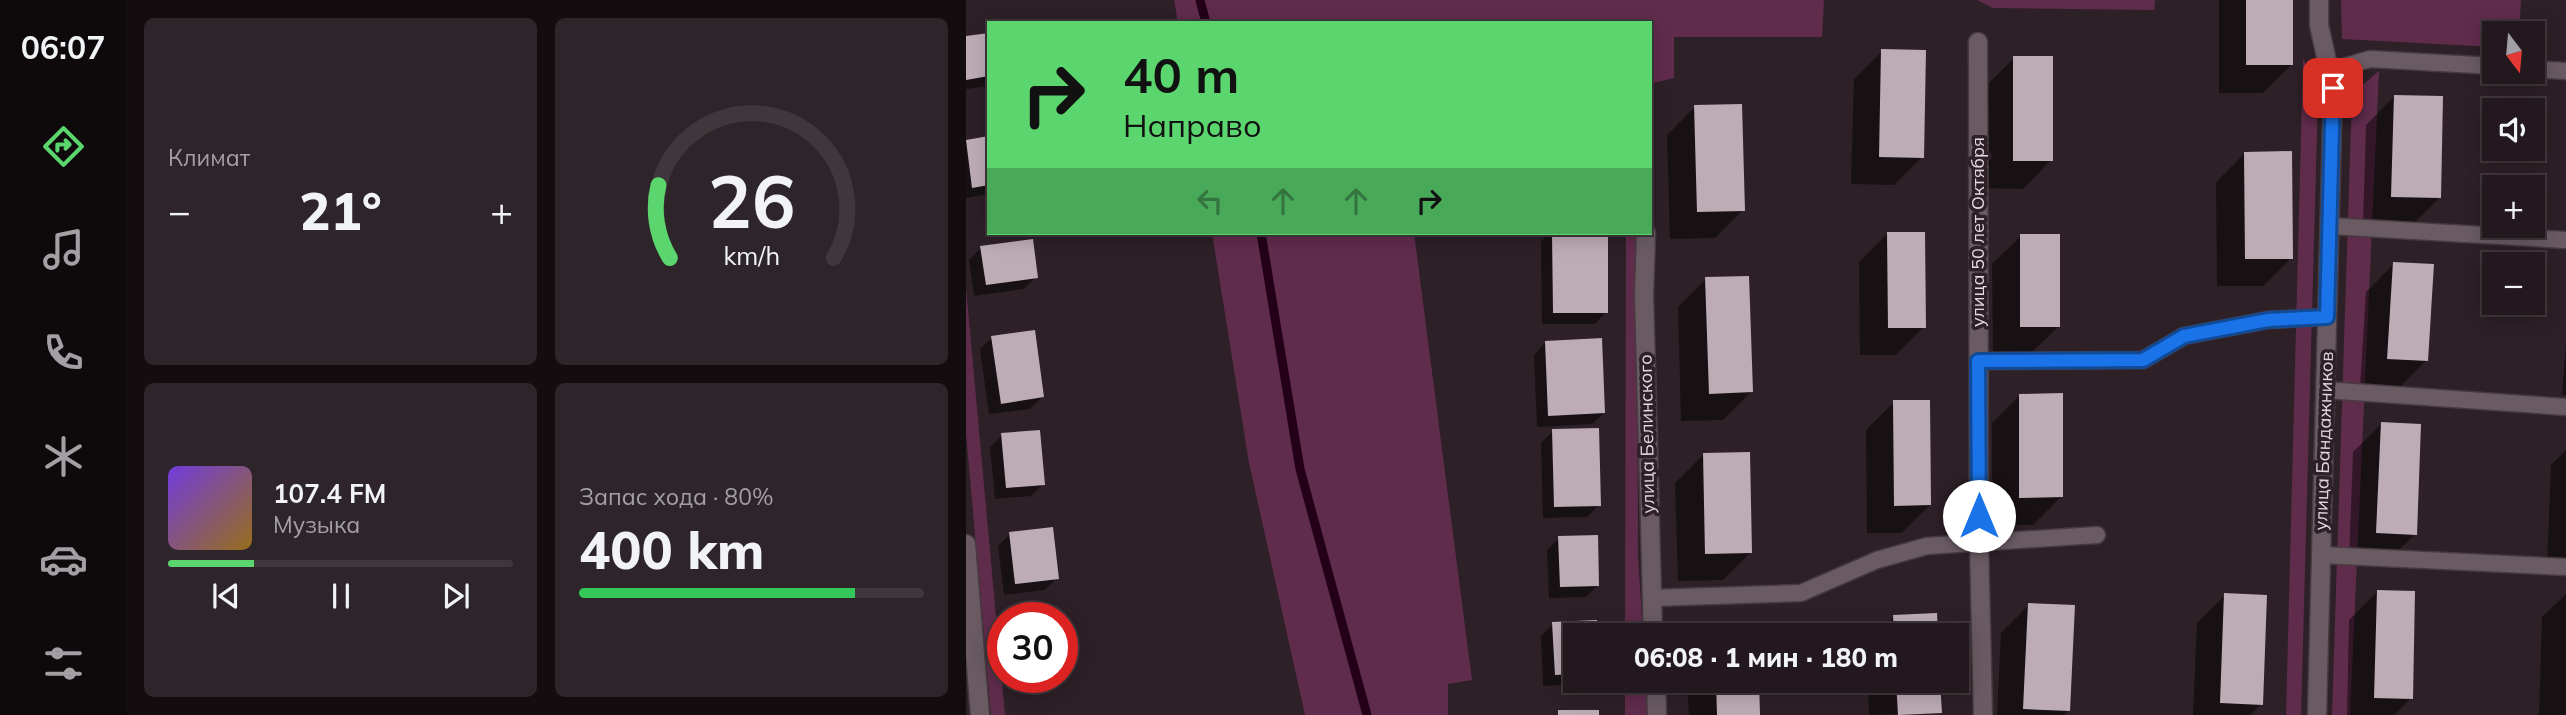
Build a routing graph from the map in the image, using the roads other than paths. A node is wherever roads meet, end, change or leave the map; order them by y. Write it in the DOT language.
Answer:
graph roads {
  1 [pos="2319,0"];
  2 [pos="1978,42"];
  3 [pos="2482,65"];
  4 [pos="2545,70"];
  5 [pos="2329,71"];
  6 [pos="2566,71"];
  7 [pos="2330,226"];
  8 [pos="1646,235"];
  9 [pos="2566,240"];
  10 [pos="2327,317"];
  11 [pos="1978,361"];
  12 [pos="2325,390"];
  13 [pos="2566,407"];
  14 [pos="2097,535"];
  15 [pos="1979,542"];
  16 [pos="966,544"];
  17 [pos="2321,555"];
  18 [pos="2566,567"];
  19 [pos="1651,598"];
  20 [pos="1652,623"];
  21 [pos="1656,693"];
  22 [pos="980,715"];
  23 [pos="1657,715"];
  24 [pos="1983,715"];
  25 [pos="2317,715"];
  1 -- 5 [label="street, улица Бандажников"];
  2 -- 11 [label="street, улица 50 лет Октября"];
  3 -- 5 [label="lane"];
  4 -- 6 [label="lane"];
  5 -- 7 [label="street, улица Бандажников"];
  7 -- 9 [label="lane"];
  7 -- 10 [label="street, улица Бандажников"];
  8 -- 19 [label="street, улица Белинского"];
  10 -- 11 [label="lane"];
  10 -- 12 [label="street, улица Бандажников"];
  11 -- 15 [label="street, улица 50 лет Октября"];
  12 -- 13 [label="lane"];
  12 -- 17 [label="street, улица Бандажников"];
  14 -- 15 [label="lane"];
  15 -- 19 [label="lane"];
  15 -- 24 [label="street, улица 50 лет Октября"];
  16 -- 22 [label="street"];
  17 -- 18 [label="lane"];
  17 -- 25 [label="street, улица Бандажников"];
  19 -- 20 [label="street, улица Белинского"];
  21 -- 23 [label="street"];
}
